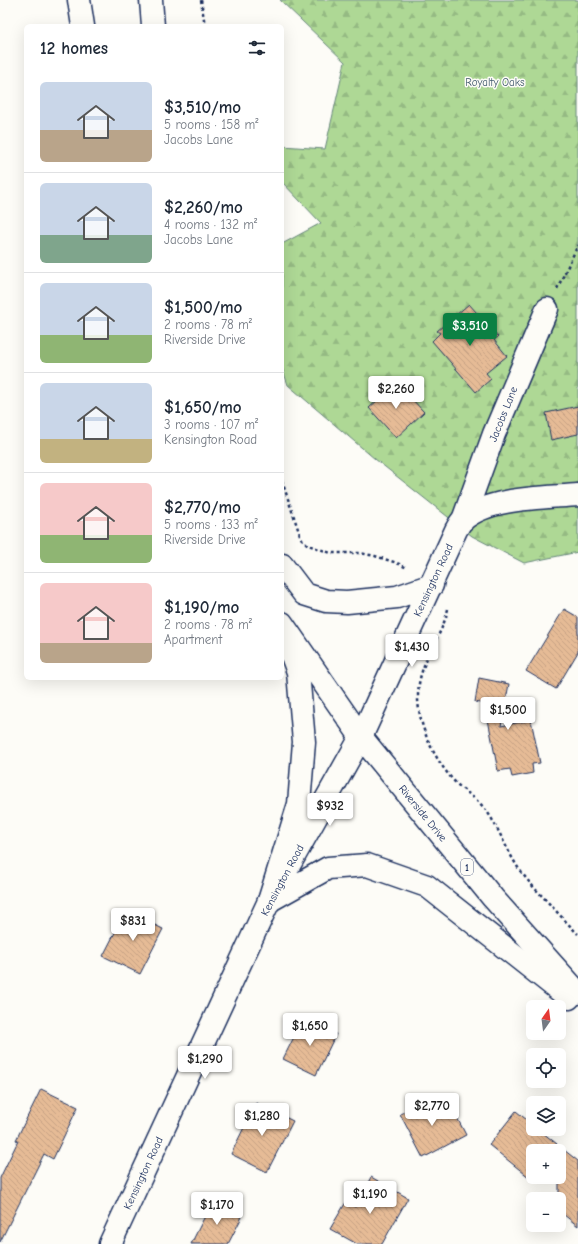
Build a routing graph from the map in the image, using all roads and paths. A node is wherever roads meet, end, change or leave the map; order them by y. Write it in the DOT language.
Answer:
graph roads {
  1 [pos="79,0"];
  2 [pos="151,0"];
  3 [pos="201,0"];
  4 [pos="83,24"];
  5 [pos="153,24"];
  6 [pos="205,24"];
  7 [pos="578,244"];
  8 [pos="547,309"];
  9 [pos="284,487"];
  10 [pos="578,495"];
  11 [pos="462,520"];
  12 [pos="284,568"];
  13 [pos="410,569"];
  14 [pos="432,585"];
  15 [pos="448,606"];
  16 [pos="284,626"];
  17 [pos="284,635"];
  18 [pos="361,737"];
  19 [pos="269,901"];
  20 [pos="578,934"];
  21 [pos="578,993"];
  22 [pos="578,1005"];
  23 [pos="110,1244"];
  1 -- 4 [label="main road"];
  2 -- 5 [label="main road"];
  3 -- 6 [label="path"];
  7 -- 8 [label="path"];
  8 -- 11 [label="main road, Jacobs Lane"];
  9 -- 13 [label="path"];
  10 -- 11 [label="main road"];
  11 -- 14 [label="main road, Kensington Road"];
  12 -- 14 [label="main road"];
  14 -- 18 [label="main road, Kensington Road"];
  15 -- 20 [label="path"];
  16 -- 18 [label="main road, Riverside Drive / 1"];
  17 -- 19 [label="main road"];
  18 -- 19 [label="main road, Kensington Road"];
  18 -- 21 [label="main road, Riverside Drive / 1"];
  19 -- 22 [label="main road"];
  19 -- 23 [label="main road, Kensington Road"];
}
